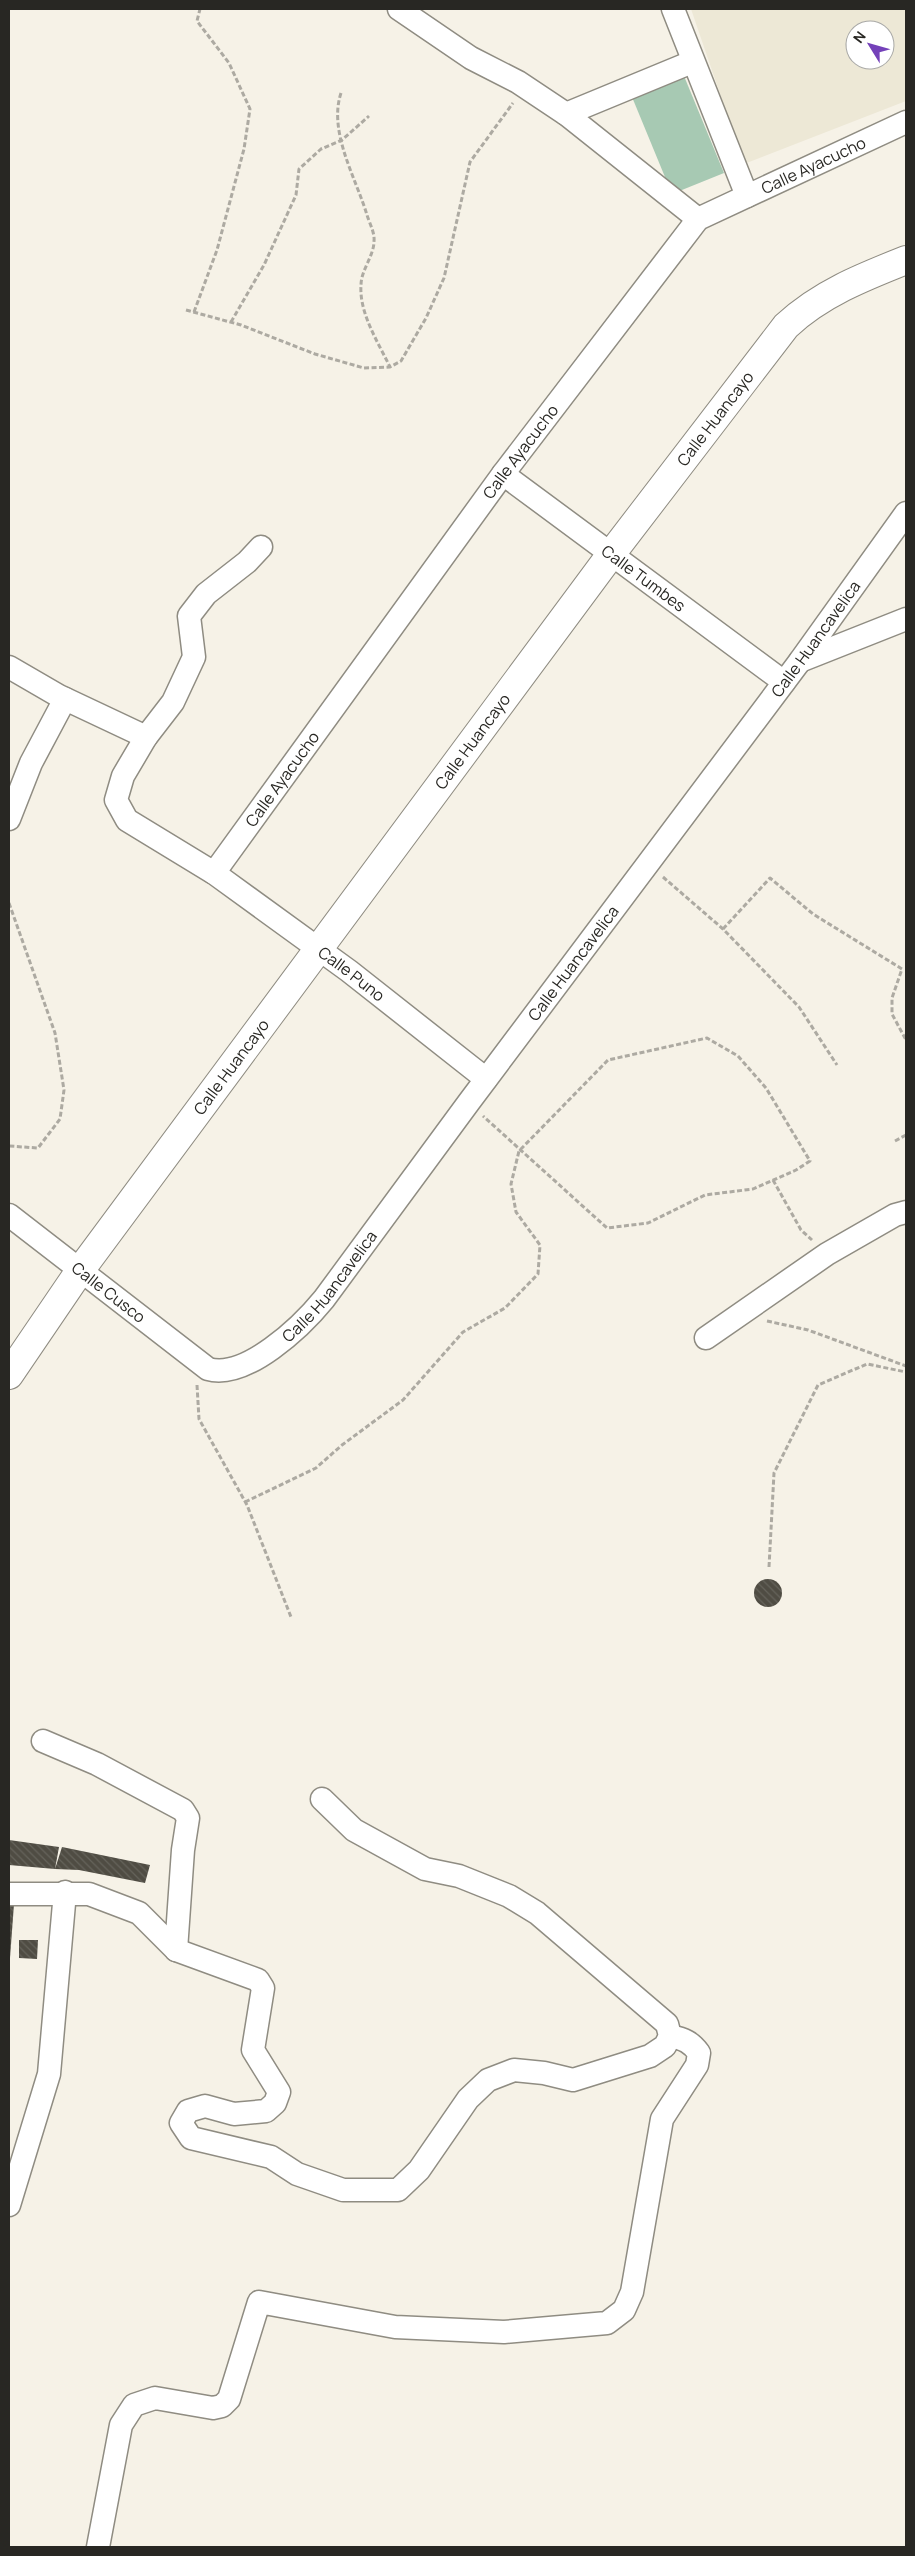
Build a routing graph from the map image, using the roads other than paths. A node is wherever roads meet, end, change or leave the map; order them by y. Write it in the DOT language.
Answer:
graph roads {
  1 [pos="399,9"];
  2 [pos="673,9"];
  3 [pos="692,62"];
  4 [pos="566,114"];
  5 [pos="906,122"];
  6 [pos="747,196"];
  7 [pos="698,219"];
  8 [pos="906,260"];
  9 [pos="503,474"];
  10 [pos="906,513"];
  11 [pos="261,547"];
  12 [pos="612,553"];
  13 [pos="906,619"];
  14 [pos="800,661"];
  15 [pos="9,667"];
  16 [pos="784,682"];
  17 [pos="65,699"];
  18 [pos="146,736"];
  19 [pos="9,819"];
  20 [pos="214,873"];
  21 [pos="320,949"];
  22 [pos="486,1079"];
  23 [pos="906,1212"];
  24 [pos="12,1226"];
  25 [pos="79,1272"];
  26 [pos="706,1338"];
  27 [pos="201,1364"];
  28 [pos="9,1374"];
  29 [pos="43,1741"];
  30 [pos="322,1799"];
  31 [pos="65,1892"];
  32 [pos="9,1894"];
  33 [pos="176,1950"];
  34 [pos="670,2036"];
  35 [pos="9,2205"];
  36 [pos="98,2547"];
  1 -- 4 [label="street"];
  2 -- 3 [label="street"];
  3 -- 4 [label="street"];
  3 -- 6 [label="street"];
  4 -- 7 [label="street"];
  5 -- 6 [label="street, Calle Ayacucho"];
  6 -- 7 [label="street, Calle Ayacucho"];
  7 -- 9 [label="street, Calle Ayacucho"];
  8 -- 12 [label="street, Calle Huancayo"];
  9 -- 12 [label="street, Calle Tumbes"];
  9 -- 20 [label="street, Calle Ayacucho"];
  10 -- 14 [label="street, Calle Huancavelica"];
  11 -- 18 [label="street"];
  12 -- 16 [label="street, Calle Tumbes"];
  12 -- 21 [label="street, Calle Huancayo"];
  13 -- 14 [label="street"];
  14 -- 16 [label="street, Calle Huancavelica"];
  15 -- 17 [label="street"];
  16 -- 22 [label="street, Calle Huancavelica"];
  17 -- 18 [label="street"];
  17 -- 19 [label="street"];
  18 -- 20 [label="street, Calle Puno"];
  20 -- 21 [label="street, Calle Puno"];
  21 -- 22 [label="street, Calle Puno"];
  21 -- 25 [label="street, Calle Huancayo"];
  22 -- 27 [label="street, Calle Huancavelica"];
  23 -- 26 [label="street"];
  24 -- 25 [label="street, Calle Cusco"];
  25 -- 27 [label="street, Calle Cusco"];
  25 -- 28 [label="street, Calle Huancayo"];
  29 -- 33 [label="street"];
  30 -- 34 [label="street"];
  31 -- 32 [label="street"];
  31 -- 33 [label="street"];
  31 -- 35 [label="street"];
  33 -- 34 [label="street"];
  34 -- 36 [label="street"];
}
